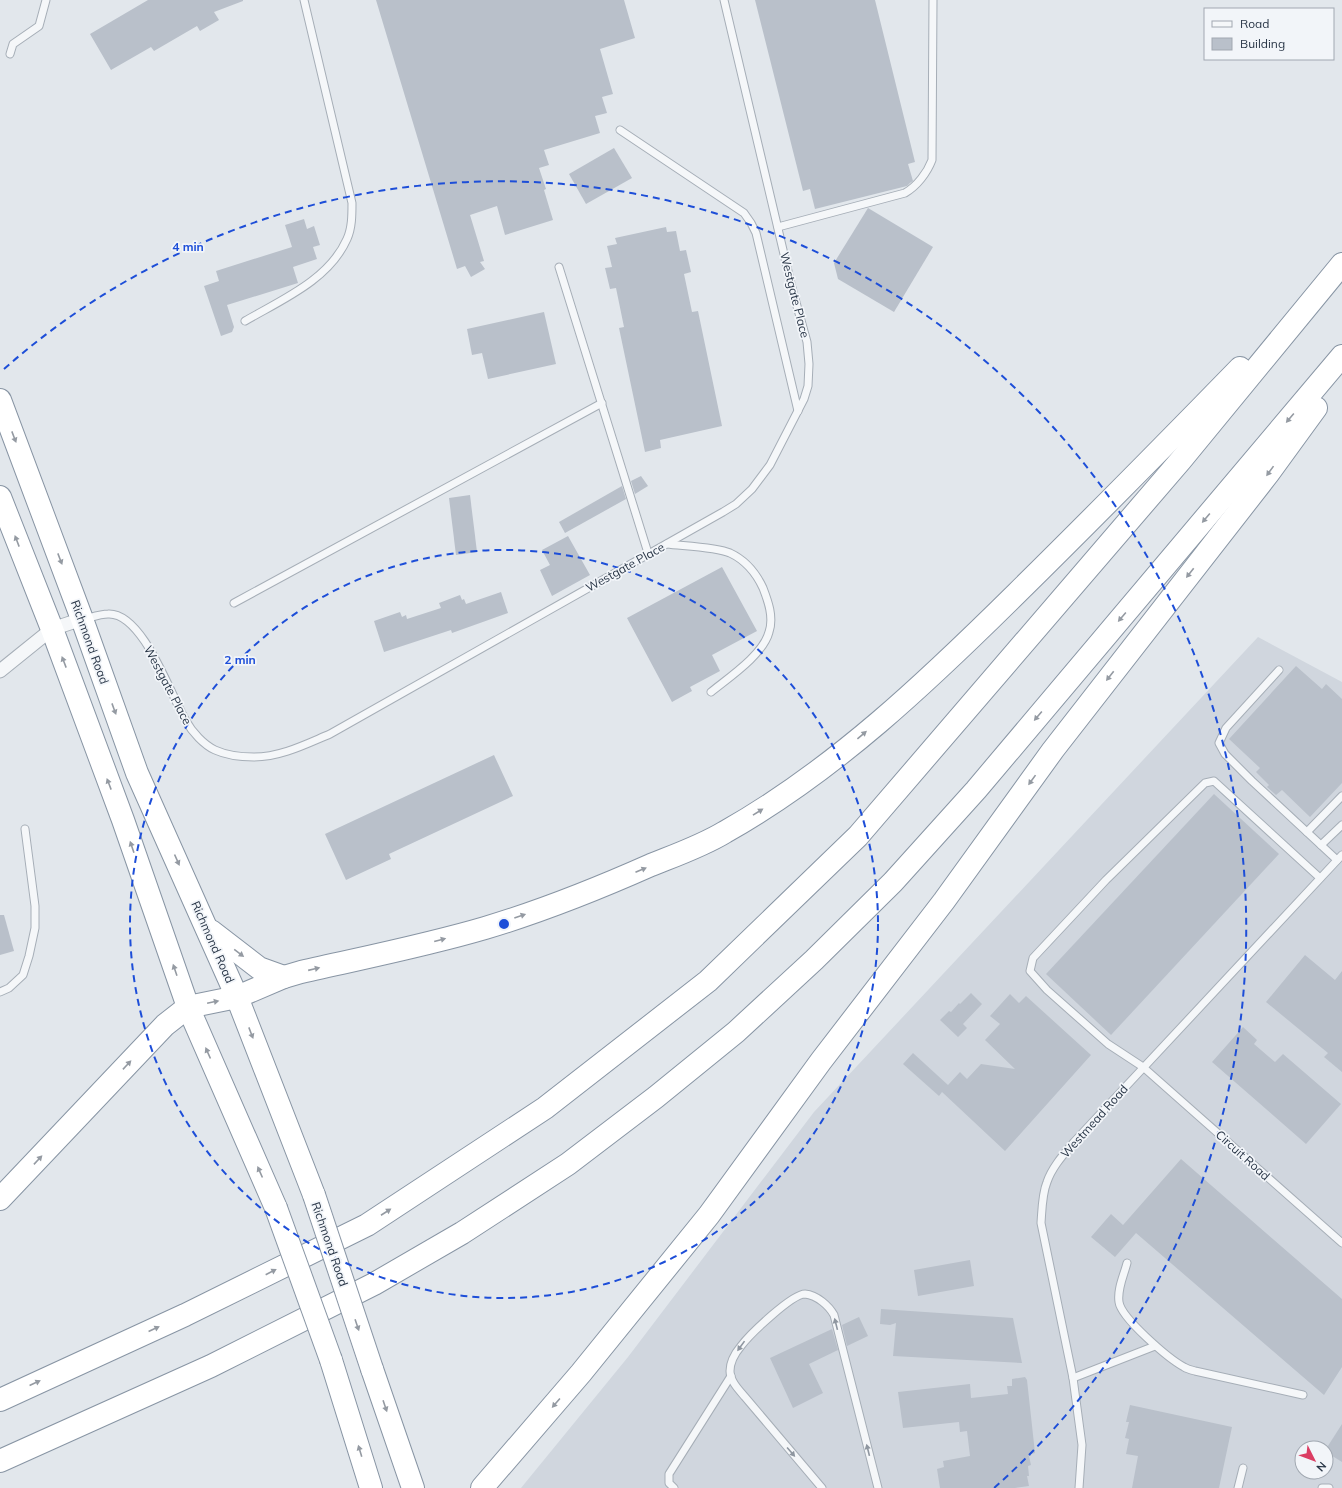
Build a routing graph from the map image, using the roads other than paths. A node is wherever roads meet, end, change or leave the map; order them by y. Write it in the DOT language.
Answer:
graph roads {
  1 [pos="46,0"];
  2 [pos="304,0"];
  3 [pos="724,0"];
  4 [pos="933,0"];
  5 [pos="10,54"];
  6 [pos="620,130"];
  7 [pos="778,227"];
  8 [pos="1342,258"];
  9 [pos="1342,264"];
  10 [pos="559,266"];
  11 [pos="245,321"];
  12 [pos="1342,356"];
  13 [pos="1342,371"];
  14 [pos="0,400"];
  15 [pos="602,403"];
  16 [pos="798,411"];
  17 [pos="0,497"];
  18 [pos="666,544"];
  19 [pos="648,553"];
  20 [pos="234,603"];
  21 [pos="82,619"];
  22 [pos="52,630"];
  23 [pos="1279,670"];
  24 [pos="0,671"];
  25 [pos="710,692"];
  26 [pos="1342,796"];
  27 [pos="1342,825"];
  28 [pos="25,830"];
  29 [pos="1307,832"];
  30 [pos="1321,844"];
  31 [pos="1340,857"];
  32 [pos="1320,878"];
  33 [pos="208,929"];
  34 [pos="284,977"];
  35 [pos="0,992"];
  36 [pos="237,996"];
  37 [pos="188,1007"];
  38 [pos="1143,1067"];
  39 [pos="0,1199"];
  40 [pos="1342,1243"];
  41 [pos="1127,1263"];
  42 [pos="1155,1346"];
  43 [pos="731,1376"];
  44 [pos="1073,1378"];
  45 [pos="1303,1395"];
  46 [pos="0,1400"];
  47 [pos="0,1461"];
  48 [pos="1243,1468"];
  49 [pos="371,1488"];
  50 [pos="413,1488"];
  51 [pos="482,1488"];
  52 [pos="674,1488"];
  53 [pos="822,1488"];
  54 [pos="878,1488"];
  55 [pos="1079,1488"];
  56 [pos="1238,1488"];
  57 [pos="1322,1488"];
  58 [pos="1329,1488"];
  1 -- 5 [label="lane"];
  2 -- 11 [label="lane"];
  3 -- 7 [label="lane, Westgate Place"];
  4 -- 7 [label="lane"];
  6 -- 16 [label="lane"];
  7 -- 16 [label="lane, Westgate Place"];
  34 -- 8 [label="highway, one-way"];
  46 -- 9 [label="highway, one-way"];
  10 -- 15 [label="lane"];
  12 -- 47 [label="highway, one-way"];
  13 -- 51 [label="highway, one-way"];
  14 -- 21 [label="highway, Richmond Road, one-way"];
  15 -- 19 [label="lane"];
  15 -- 20 [label="lane"];
  16 -- 18 [label="lane, Westgate Place"];
  22 -- 17 [label="highway, one-way"];
  18 -- 19 [label="lane, Westgate Place"];
  18 -- 25 [label="lane"];
  19 -- 21 [label="lane, Westgate Place"];
  21 -- 22 [label="street"];
  21 -- 33 [label="highway, Richmond Road, one-way"];
  22 -- 24 [label="street"];
  37 -- 22 [label="highway, one-way"];
  23 -- 29 [label="lane"];
  26 -- 29 [label="lane"];
  27 -- 30 [label="lane"];
  28 -- 35 [label="lane"];
  29 -- 30 [label="lane"];
  30 -- 31 [label="lane"];
  31 -- 32 [label="lane, Westmead Road"];
  32 -- 38 [label="lane, Westmead Road"];
  32 -- 38 [label="lane, Circuit Road"];
  33 -- 34 [label="highway, one-way"];
  33 -- 36 [label="highway, Richmond Road"];
  34 -- 36 [label="highway"];
  37 -- 36 [label="highway, one-way"];
  36 -- 50 [label="highway, Richmond Road, one-way, bridge"];
  39 -- 37 [label="highway, one-way"];
  49 -- 37 [label="highway, one-way, bridge"];
  38 -- 40 [label="lane, Circuit Road"];
  38 -- 44 [label="lane, Westmead Road"];
  41 -- 42 [label="lane"];
  42 -- 44 [label="lane"];
  42 -- 45 [label="lane"];
  43 -- 52 [label="lane"];
  43 -- 53 [label="lane, one-way"];
  54 -- 43 [label="lane, one-way"];
  44 -- 55 [label="lane, Westmead Road"];
  48 -- 56 [label="lane"];
  57 -- 58 [label="lane"];
}
